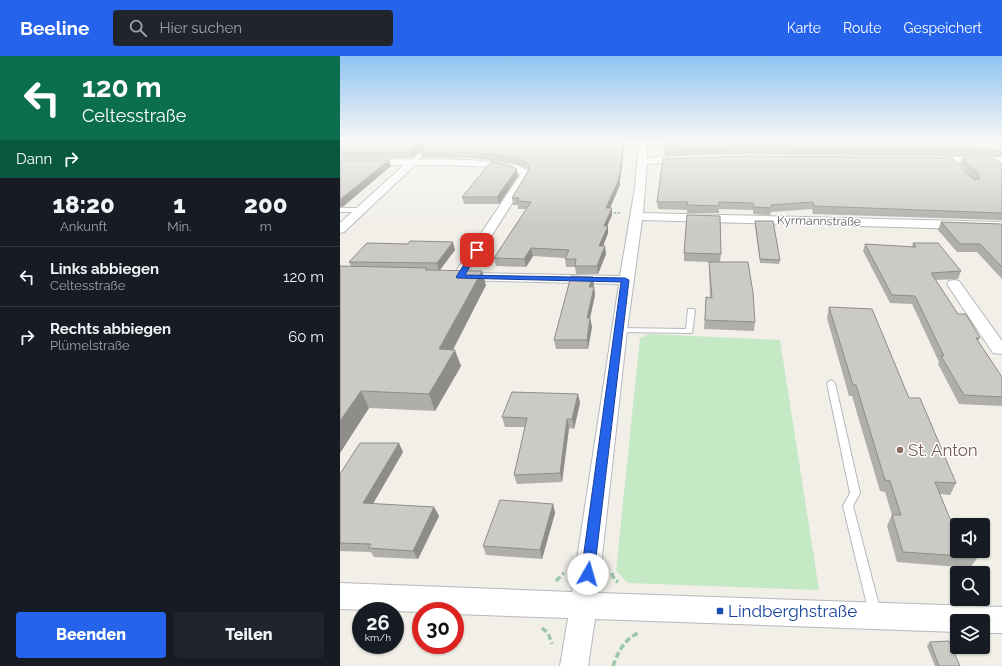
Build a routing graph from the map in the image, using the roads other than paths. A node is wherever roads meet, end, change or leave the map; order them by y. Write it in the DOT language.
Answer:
graph roads {
  1 [pos="404,169"];
  2 [pos="518,169"];
  3 [pos="642,169"];
  4 [pos="340,210"];
  5 [pos="362,210"];
  6 [pos="636,215"];
  7 [pos="1002,226"];
  8 [pos="340,229"];
  9 [pos="444,276"];
  10 [pos="460,277"];
  11 [pos="625,280"];
  12 [pos="954,284"];
  13 [pos="691,311"];
  14 [pos="619,330"];
  15 [pos="1001,350"];
  16 [pos="831,383"];
  17 [pos="340,596"];
  18 [pos="584,606"];
  19 [pos="876,616"];
  20 [pos="1002,620"];
  21 [pos="574,666"];
  1 -- 5 [label="street"];
  2 -- 10 [label="street"];
  3 -- 6 [label="street"];
  4 -- 5 [label="lane"];
  5 -- 8 [label="street"];
  6 -- 7 [label="street, Kyrmannstraße"];
  6 -- 11 [label="street"];
  9 -- 10 [label="street"];
  10 -- 11 [label="street"];
  11 -- 14 [label="street"];
  12 -- 15 [label="street"];
  13 -- 14 [label="lane"];
  14 -- 18 [label="street"];
  16 -- 19 [label="lane"];
  17 -- 18 [label="street"];
  18 -- 19 [label="street"];
  18 -- 21 [label="street"];
  19 -- 20 [label="street"];
}
